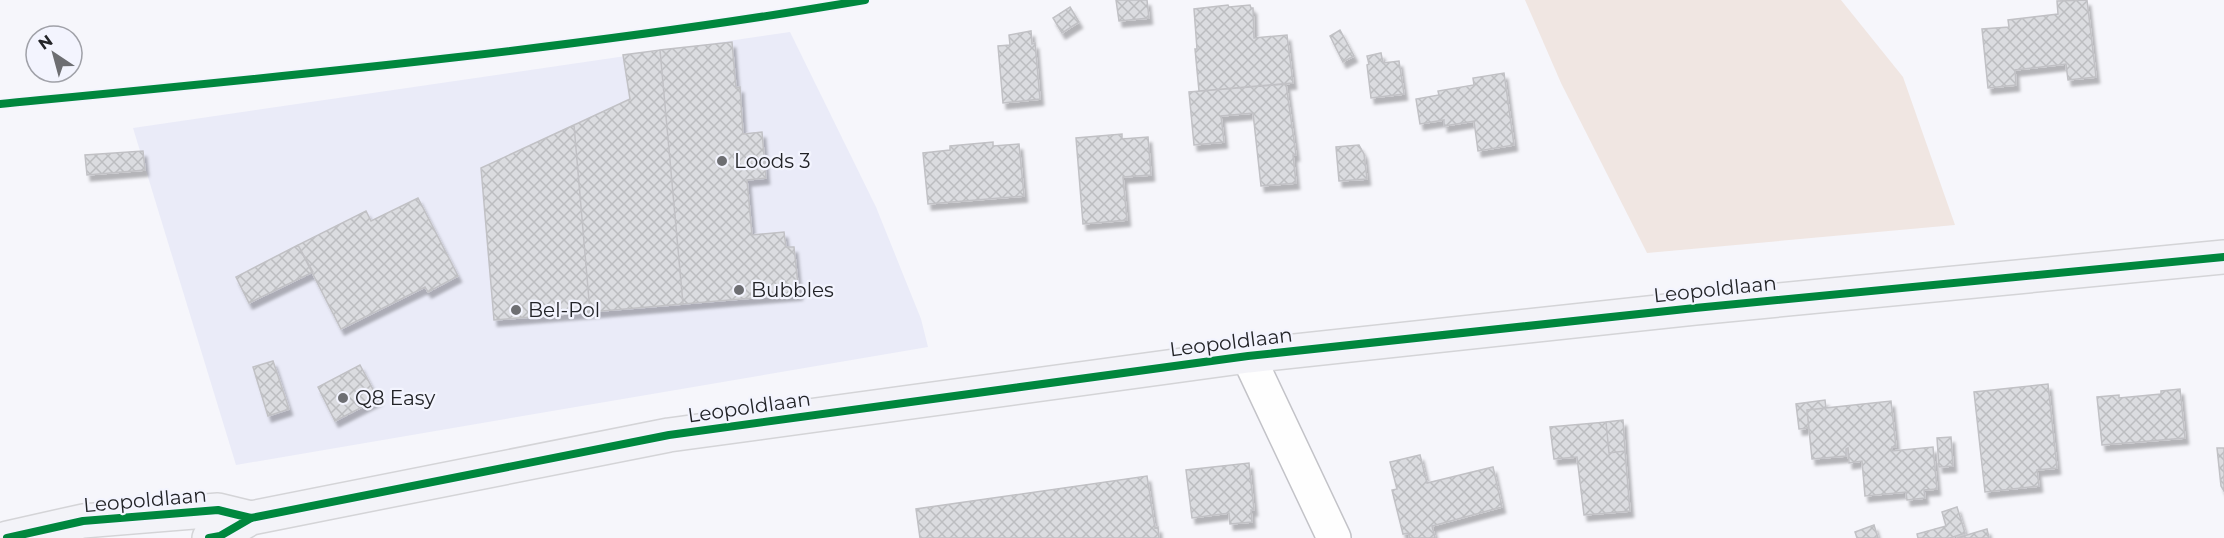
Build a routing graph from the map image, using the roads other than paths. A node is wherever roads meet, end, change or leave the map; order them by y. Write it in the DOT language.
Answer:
graph roads {
  1 [pos="2224,257"];
  2 [pos="1248,356"];
  3 [pos="251,518"];
  4 [pos="7,538"];
  5 [pos="209,538"];
  6 [pos="1334,538"];
  1 -- 2 [label="main road, Leopoldlaan"];
  2 -- 3 [label="main road, Leopoldlaan"];
  2 -- 6 [label="street"];
  3 -- 4 [label="main road, Leopoldlaan"];
  3 -- 5 [label="main road, Leopoldlaan"];
}
